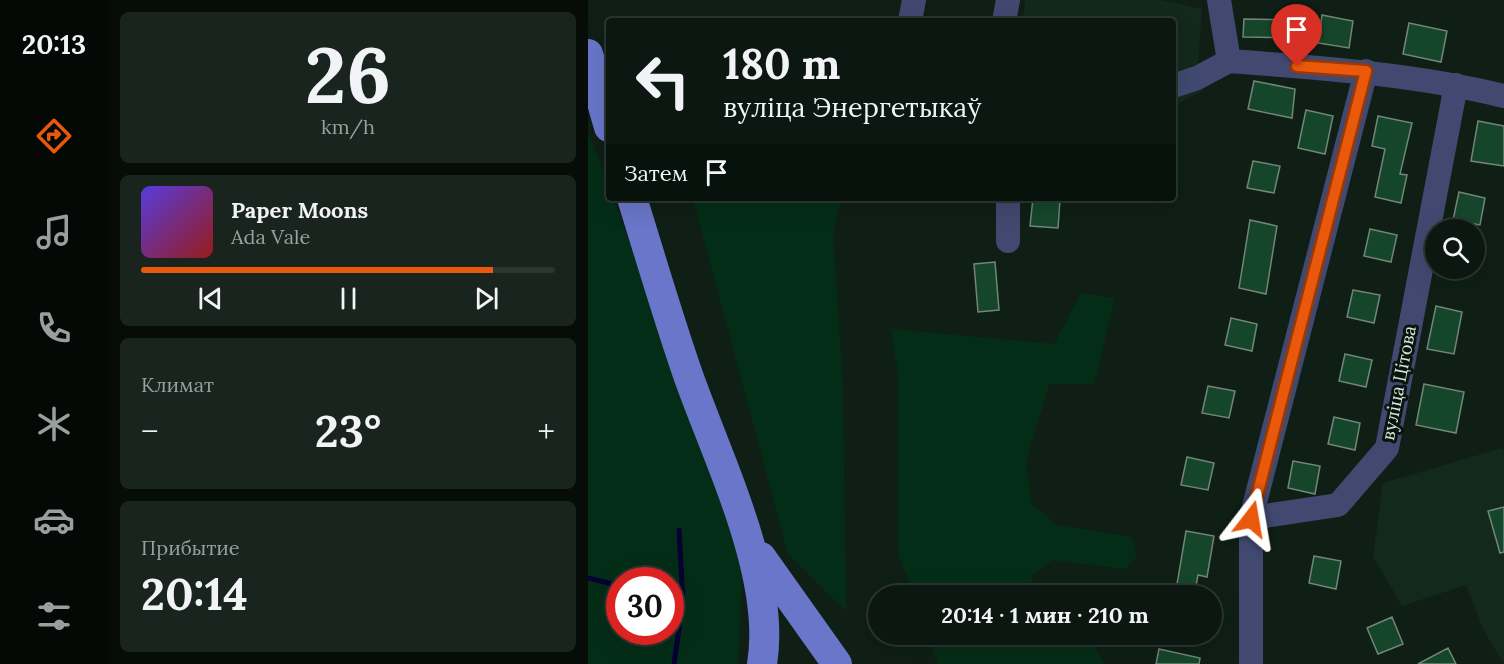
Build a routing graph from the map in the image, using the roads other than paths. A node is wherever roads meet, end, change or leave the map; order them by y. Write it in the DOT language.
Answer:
graph roads {
  1 [pos="914,0"];
  2 [pos="1008,0"];
  3 [pos="1219,0"];
  4 [pos="911,18"];
  5 [pos="1005,18"];
  6 [pos="588,54"];
  7 [pos="1229,61"];
  8 [pos="1366,71"];
  9 [pos="1176,85"];
  10 [pos="1456,85"];
  11 [pos="1504,96"];
  12 [pos="606,117"];
  13 [pos="633,201"];
  14 [pos="1008,201"];
  15 [pos="1008,241"];
  16 [pos="1251,519"];
  17 [pos="746,534"];
  18 [pos="762,664"];
  19 [pos="837,664"];
  20 [pos="1251,664"];
  1 -- 4 [label="street"];
  2 -- 5 [label="street"];
  3 -- 7 [label="street"];
  6 -- 12 [label="main road"];
  7 -- 8 [label="street"];
  7 -- 9 [label="street"];
  8 -- 10 [label="street"];
  8 -- 16 [label="street"];
  10 -- 11 [label="street"];
  10 -- 16 [label="street, вуліца Цітова"];
  13 -- 17 [label="main road"];
  14 -- 15 [label="street"];
  16 -- 20 [label="street"];
  17 -- 18 [label="main road"];
  17 -- 19 [label="main road"];
}
